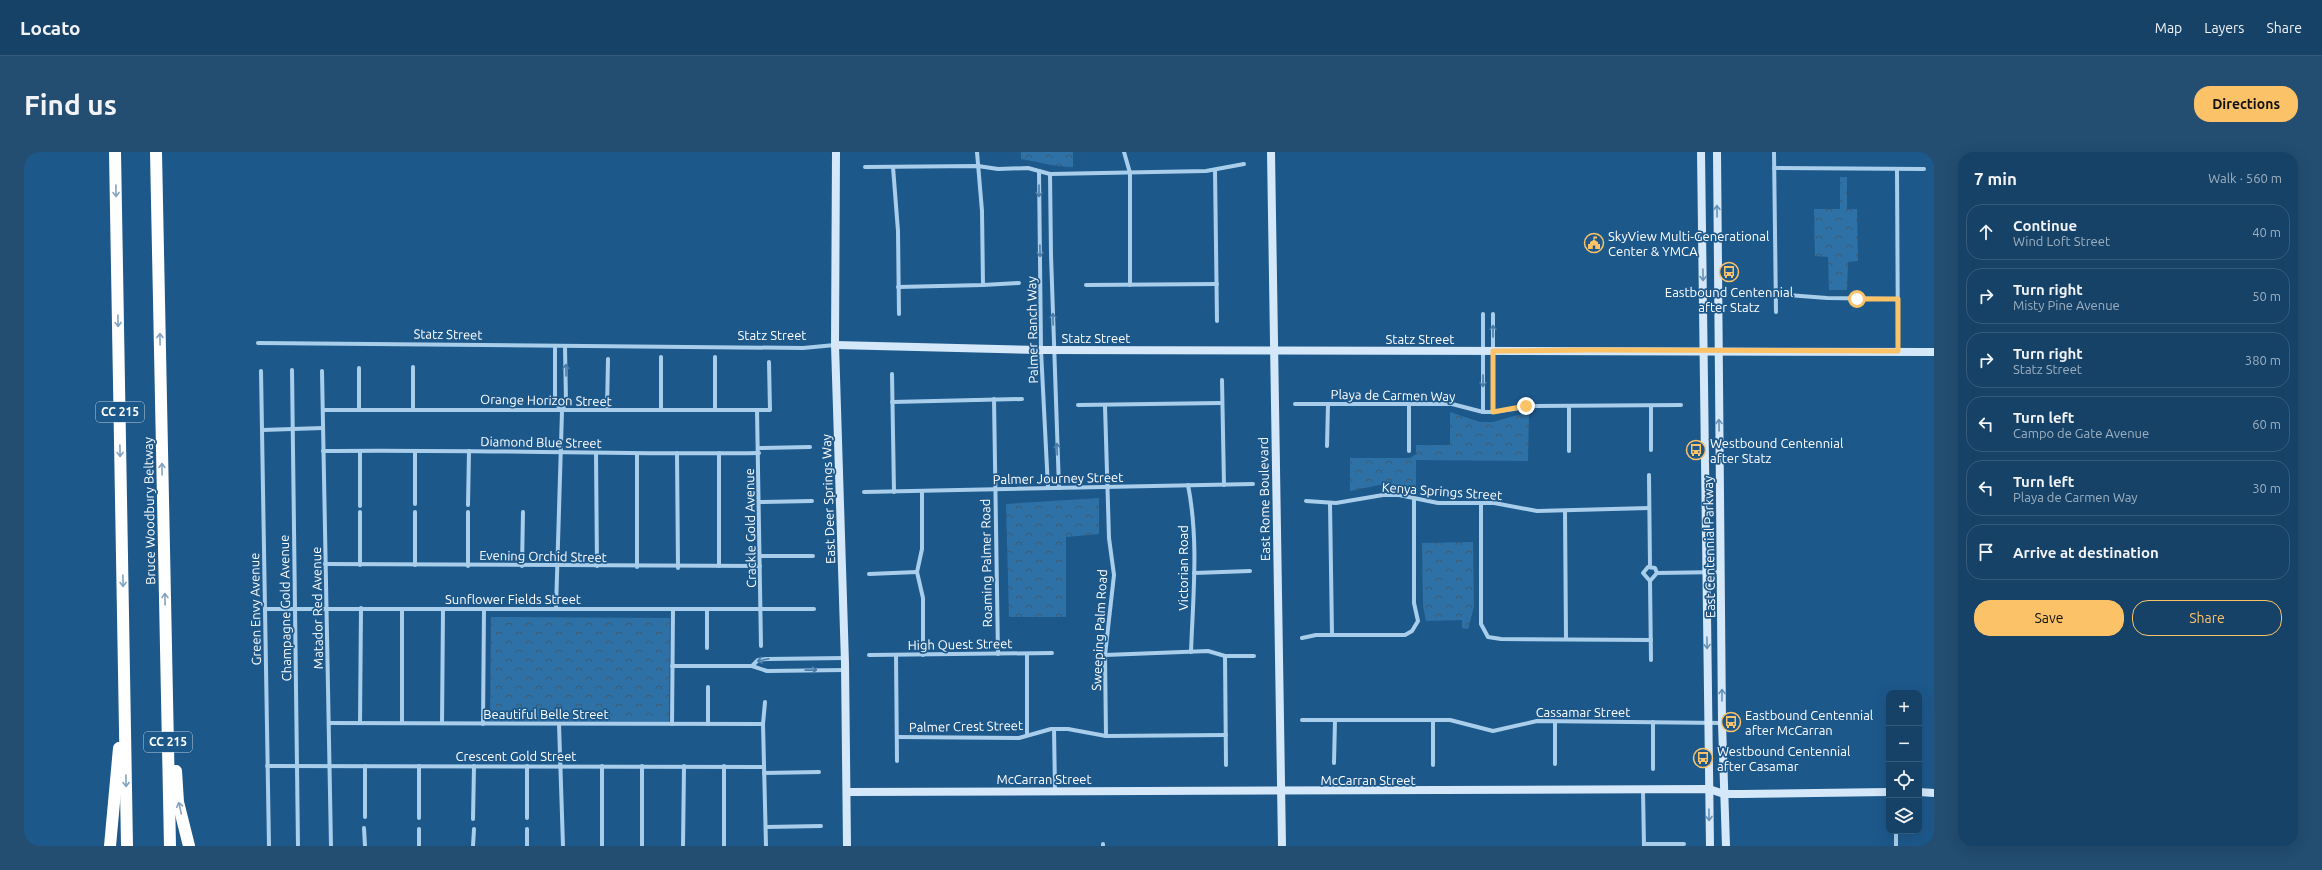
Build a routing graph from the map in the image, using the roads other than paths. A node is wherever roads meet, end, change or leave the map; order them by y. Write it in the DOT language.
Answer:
graph roads {
  1 [pos="115,152"];
  2 [pos="156,152"];
  3 [pos="836,152"];
  4 [pos="977,152"];
  5 [pos="1124,152"];
  6 [pos="1271,152"];
  7 [pos="1701,152"];
  8 [pos="1774,152"];
  9 [pos="1716,154"];
  10 [pos="1244,164"];
  11 [pos="978,166"];
  12 [pos="865,167"];
  13 [pos="893,167"];
  14 [pos="1774,168"];
  15 [pos="1215,170"];
  16 [pos="1897,170"];
  17 [pos="1924,170"];
  18 [pos="1039,171"];
  19 [pos="1130,173"];
  20 [pos="1050,174"];
  21 [pos="1019,283"];
  22 [pos="1217,284"];
  23 [pos="1086,285"];
  24 [pos="1130,285"];
  25 [pos="898,286"];
  26 [pos="983,286"];
  27 [pos="1776,294"];
  28 [pos="1898,299"];
  29 [pos="1776,312"];
  30 [pos="899,314"];
  31 [pos="1483,314"];
  32 [pos="1493,314"];
  33 [pos="1217,321"];
  34 [pos="258,343"];
  35 [pos="835,345"];
  36 [pos="555,347"];
  37 [pos="566,347"];
  38 [pos="1041,350"];
  39 [pos="1054,350"];
  40 [pos="1274,350"];
  41 [pos="1704,350"];
  42 [pos="1719,350"];
  43 [pos="1483,351"];
  44 [pos="1493,351"];
  45 [pos="1898,351"];
  46 [pos="1934,352"];
  47 [pos="661,357"];
  48 [pos="715,357"];
  49 [pos="608,359"];
  50 [pos="770,362"];
  51 [pos="413,366"];
  52 [pos="359,368"];
  53 [pos="292,370"];
  54 [pos="322,370"];
  55 [pos="261,371"];
  56 [pos="892,374"];
  57 [pos="1222,380"];
  58 [pos="994,399"];
  59 [pos="1022,399"];
  60 [pos="892,402"];
  61 [pos="1221,403"];
  62 [pos="1295,404"];
  63 [pos="1328,404"];
  64 [pos="1409,404"];
  65 [pos="1078,405"];
  66 [pos="1681,405"];
  67 [pos="1105,406"];
  68 [pos="1569,406"];
  69 [pos="1651,406"];
  70 [pos="359,409"];
  71 [pos="413,409"];
  72 [pos="323,410"];
  73 [pos="562,410"];
  74 [pos="607,410"];
  75 [pos="661,410"];
  76 [pos="715,410"];
  77 [pos="757,410"];
  78 [pos="1483,412"];
  79 [pos="1493,412"];
  80 [pos="323,428"];
  81 [pos="292,429"];
  82 [pos="262,430"];
  83 [pos="1327,446"];
  84 [pos="810,447"];
  85 [pos="1651,450"];
  86 [pos="360,451"];
  87 [pos="415,451"];
  88 [pos="469,451"];
  89 [pos="758,451"];
  90 [pos="1408,451"];
  91 [pos="1569,451"];
  92 [pos="323,452"];
  93 [pos="561,453"];
  94 [pos="596,453"];
  95 [pos="677,453"];
  96 [pos="719,453"];
  97 [pos="637,454"];
  98 [pos="1649,475"];
  99 [pos="1224,484"];
  100 [pos="1253,484"];
  101 [pos="1188,485"];
  102 [pos="1107,487"];
  103 [pos="1048,488"];
  104 [pos="1059,488"];
  105 [pos="995,490"];
  106 [pos="922,491"];
  107 [pos="864,492"];
  108 [pos="894,492"];
  109 [pos="1414,499"];
  110 [pos="1306,501"];
  111 [pos="759,502"];
  112 [pos="812,502"];
  113 [pos="1330,502"];
  114 [pos="1481,503"];
  115 [pos="415,504"];
  116 [pos="468,505"];
  117 [pos="360,506"];
  118 [pos="1649,508"];
  119 [pos="1565,511"];
  120 [pos="360,512"];
  121 [pos="415,512"];
  122 [pos="468,512"];
  123 [pos="523,512"];
  124 [pos="760,556"];
  125 [pos="813,556"];
  126 [pos="325,564"];
  127 [pos="360,565"];
  128 [pos="415,565"];
  129 [pos="468,566"];
  130 [pos="522,566"];
  131 [pos="557,566"];
  132 [pos="596,566"];
  133 [pos="719,566"];
  134 [pos="760,566"];
  135 [pos="1650,566"];
  136 [pos="637,567"];
  137 [pos="678,568"];
  138 [pos="1250,571"];
  139 [pos="916,572"];
  140 [pos="1706,572"];
  141 [pos="1721,572"];
  142 [pos="1194,573"];
  143 [pos="1657,573"];
  144 [pos="868,574"];
  145 [pos="1650,581"];
  146 [pos="361,608"];
  147 [pos="265,609"];
  148 [pos="295,609"];
  149 [pos="327,609"];
  150 [pos="402,609"];
  151 [pos="484,609"];
  152 [pos="556,609"];
  153 [pos="672,609"];
  154 [pos="707,609"];
  155 [pos="814,609"];
  156 [pos="443,610"];
  157 [pos="761,610"];
  158 [pos="1332,635"];
  159 [pos="166,638"];
  160 [pos="1302,638"];
  161 [pos="1566,639"];
  162 [pos="1651,640"];
  163 [pos="761,646"];
  164 [pos="707,648"];
  165 [pos="1191,652"];
  166 [pos="1052,653"];
  167 [pos="998,654"];
  168 [pos="1027,654"];
  169 [pos="869,655"];
  170 [pos="896,655"];
  171 [pos="923,655"];
  172 [pos="1105,655"];
  173 [pos="1225,656"];
  174 [pos="1254,656"];
  175 [pos="845,658"];
  176 [pos="1651,660"];
  177 [pos="672,666"];
  178 [pos="752,666"];
  179 [pos="846,670"];
  180 [pos="124,672"];
  181 [pos="708,687"];
  182 [pos="765,702"];
  183 [pos="1302,720"];
  184 [pos="1334,720"];
  185 [pos="1432,720"];
  186 [pos="1555,722"];
  187 [pos="1653,722"];
  188 [pos="329,723"];
  189 [pos="360,723"];
  190 [pos="402,723"];
  191 [pos="442,723"];
  192 [pos="1708,723"];
  193 [pos="1722,723"];
  194 [pos="483,724"];
  195 [pos="558,724"];
  196 [pos="672,724"];
  197 [pos="708,724"];
  198 [pos="763,724"];
  199 [pos="1054,729"];
  200 [pos="1027,735"];
  201 [pos="1226,735"];
  202 [pos="1106,736"];
  203 [pos="897,737"];
  204 [pos="897,761"];
  205 [pos="1334,763"];
  206 [pos="1555,764"];
  207 [pos="297,765"];
  208 [pos="1226,765"];
  209 [pos="1432,765"];
  210 [pos="267,766"];
  211 [pos="330,766"];
  212 [pos="365,766"];
  213 [pos="419,766"];
  214 [pos="474,766"];
  215 [pos="527,766"];
  216 [pos="560,766"];
  217 [pos="602,766"];
  218 [pos="642,766"];
  219 [pos="684,766"];
  220 [pos="724,766"];
  221 [pos="764,766"];
  222 [pos="1653,769"];
  223 [pos="818,772"];
  224 [pos="764,773"];
  225 [pos="1709,789"];
  226 [pos="1643,790"];
  227 [pos="1055,791"];
  228 [pos="847,792"];
  229 [pos="1281,792"];
  230 [pos="1886,792"];
  231 [pos="1922,792"];
  232 [pos="1934,792"];
  233 [pos="1724,794"];
  234 [pos="365,818"];
  235 [pos="419,818"];
  236 [pos="527,818"];
  237 [pos="473,819"];
  238 [pos="820,826"];
  239 [pos="766,827"];
  240 [pos="364,828"];
  241 [pos="419,829"];
  242 [pos="474,829"];
  243 [pos="527,829"];
  244 [pos="1896,834"];
  245 [pos="1684,844"];
  246 [pos="1644,845"];
  247 [pos="110,846"];
  248 [pos="127,846"];
  249 [pos="170,846"];
  250 [pos="189,846"];
  251 [pos="269,846"];
  252 [pos="298,846"];
  253 [pos="331,846"];
  254 [pos="365,846"];
  255 [pos="419,846"];
  256 [pos="473,846"];
  257 [pos="527,846"];
  258 [pos="563,846"];
  259 [pos="602,846"];
  260 [pos="642,846"];
  261 [pos="683,846"];
  262 [pos="724,846"];
  263 [pos="766,846"];
  264 [pos="847,846"];
  265 [pos="1282,846"];
  266 [pos="1710,846"];
  267 [pos="1726,846"];
  268 [pos="1896,846"];
  1 -- 180 [label="highway, CC 215, one-way"];
  159 -- 2 [label="highway, Bruce Woodbury Beltway / CC 215, one-way"];
  3 -- 35 [label="street, East Deer Springs Way"];
  4 -- 11 [label="street"];
  5 -- 19 [label="street"];
  6 -- 40 [label="street, East Rome Boulevard"];
  7 -- 41 [label="street, East Centennial Parkway, one-way"];
  8 -- 14 [label="street"];
  42 -- 9 [label="street, East Centennial Parkway, one-way"];
  10 -- 15 [label="street"];
  11 -- 13 [label="street"];
  11 -- 18 [label="street"];
  11 -- 26 [label="street"];
  12 -- 13 [label="street"];
  13 -- 25 [label="street"];
  14 -- 16 [label="street"];
  14 -- 27 [label="street"];
  15 -- 19 [label="street"];
  15 -- 22 [label="street"];
  16 -- 17 [label="street"];
  16 -- 28 [label="street"];
  18 -- 20 [label="street"];
  18 -- 38 [label="street, Palmer Ranch Way, one-way"];
  19 -- 20 [label="street"];
  19 -- 24 [label="street"];
  39 -- 20 [label="street, Palmer Ranch Way, one-way"];
  21 -- 26 [label="street"];
  22 -- 24 [label="street"];
  22 -- 33 [label="street"];
  23 -- 24 [label="street"];
  25 -- 26 [label="street"];
  25 -- 30 [label="street"];
  27 -- 28 [label="street"];
  27 -- 29 [label="street"];
  28 -- 45 [label="street"];
  31 -- 43 [label="street"];
  44 -- 32 [label="street, one-way"];
  34 -- 36 [label="street, Statz Street"];
  35 -- 37 [label="street, Statz Street"];
  35 -- 38 [label="street, Statz Street"];
  35 -- 175 [label="street, East Deer Springs Way"];
  36 -- 37 [label="street, Statz Street"];
  36 -- 73 [label="street"];
  73 -- 37 [label="street, one-way"];
  38 -- 39 [label="street, Statz Street"];
  38 -- 103 [label="street, Palmer Ranch Way"];
  39 -- 40 [label="street, Statz Street"];
  104 -- 39 [label="street, Palmer Ranch Way, one-way"];
  40 -- 43 [label="street, Statz Street"];
  40 -- 229 [label="street, East Rome Boulevard"];
  41 -- 42 [label="street, Statz Street"];
  41 -- 44 [label="street, Statz Street"];
  41 -- 140 [label="street, East Centennial Parkway"];
  42 -- 45 [label="street, Statz Street"];
  141 -- 42 [label="street, East Centennial Parkway, one-way"];
  43 -- 44 [label="street, Statz Street"];
  43 -- 78 [label="street, one-way"];
  44 -- 79 [label="street"];
  45 -- 46 [label="street, Statz Street"];
  47 -- 75 [label="street"];
  48 -- 76 [label="street"];
  49 -- 74 [label="street"];
  50 -- 77 [label="street, Orange Horizon Street"];
  51 -- 71 [label="street"];
  52 -- 70 [label="street"];
  53 -- 81 [label="street, Champagne Gold Avenue"];
  54 -- 72 [label="street, Matador Red Avenue"];
  55 -- 82 [label="street, Green Envy Avenue"];
  56 -- 60 [label="street"];
  57 -- 61 [label="street"];
  58 -- 59 [label="street"];
  58 -- 60 [label="street"];
  58 -- 105 [label="street, Roaming Palmer Road"];
  60 -- 108 [label="street"];
  61 -- 67 [label="street"];
  61 -- 99 [label="street"];
  62 -- 63 [label="street, Playa de Carmen Way"];
  63 -- 64 [label="street, Playa de Carmen Way"];
  63 -- 83 [label="street"];
  64 -- 78 [label="street, Playa de Carmen Way"];
  64 -- 90 [label="street"];
  65 -- 67 [label="street"];
  66 -- 69 [label="street, Playa de Carmen Way"];
  67 -- 102 [label="street, Sweeping Palm Road"];
  68 -- 69 [label="street, Playa de Carmen Way"];
  68 -- 79 [label="street, Playa de Carmen Way"];
  68 -- 91 [label="street"];
  69 -- 85 [label="street"];
  70 -- 71 [label="street, Orange Horizon Street"];
  70 -- 72 [label="street, Orange Horizon Street"];
  71 -- 73 [label="street, Orange Horizon Street"];
  72 -- 80 [label="street, Matador Red Avenue"];
  73 -- 74 [label="street, Orange Horizon Street"];
  73 -- 93 [label="street"];
  74 -- 75 [label="street, Orange Horizon Street"];
  75 -- 76 [label="street, Orange Horizon Street"];
  76 -- 77 [label="street, Orange Horizon Street"];
  77 -- 89 [label="street, Crackle Gold Avenue"];
  78 -- 79 [label="street, Playa de Carmen Way"];
  80 -- 81 [label="street"];
  80 -- 92 [label="street, Matador Red Avenue"];
  81 -- 82 [label="street"];
  81 -- 148 [label="street, Champagne Gold Avenue"];
  82 -- 147 [label="street, Green Envy Avenue"];
  84 -- 89 [label="street, Diamond Blue Street"];
  86 -- 87 [label="street, Diamond Blue Street"];
  86 -- 92 [label="street, Diamond Blue Street"];
  86 -- 117 [label="street"];
  87 -- 88 [label="street, Diamond Blue Street"];
  87 -- 115 [label="street"];
  88 -- 93 [label="street, Diamond Blue Street"];
  88 -- 116 [label="street"];
  89 -- 96 [label="street, Diamond Blue Street"];
  89 -- 111 [label="street, Crackle Gold Avenue"];
  92 -- 126 [label="street, Matador Red Avenue"];
  93 -- 94 [label="street, Diamond Blue Street"];
  93 -- 131 [label="street"];
  94 -- 97 [label="street, Diamond Blue Street"];
  94 -- 132 [label="street"];
  95 -- 96 [label="street, Diamond Blue Street"];
  95 -- 97 [label="street, Diamond Blue Street"];
  95 -- 137 [label="street"];
  96 -- 133 [label="street"];
  97 -- 136 [label="street"];
  98 -- 118 [label="street"];
  99 -- 100 [label="street, Palmer Journey Street"];
  99 -- 101 [label="street, Palmer Journey Street"];
  101 -- 102 [label="street, Palmer Journey Street"];
  101 -- 142 [label="street, Victorian Road"];
  102 -- 104 [label="street, Palmer Journey Street"];
  102 -- 172 [label="street, Sweeping Palm Road"];
  103 -- 104 [label="street, Palmer Journey Street"];
  103 -- 105 [label="street, Palmer Journey Street"];
  105 -- 106 [label="street, Palmer Journey Street"];
  105 -- 167 [label="street, Roaming Palmer Road"];
  106 -- 108 [label="street, Palmer Journey Street"];
  106 -- 139 [label="street"];
  107 -- 108 [label="street, Palmer Journey Street"];
  109 -- 113 [label="street, Kenya Springs Street"];
  109 -- 114 [label="street, Kenya Springs Street"];
  109 -- 158 [label="street"];
  110 -- 113 [label="street, Kenya Springs Street"];
  111 -- 112 [label="street"];
  111 -- 124 [label="street, Crackle Gold Avenue"];
  113 -- 158 [label="street"];
  114 -- 119 [label="street, Kenya Springs Street"];
  114 -- 161 [label="street"];
  118 -- 119 [label="street, Kenya Springs Street"];
  118 -- 135 [label="street"];
  119 -- 161 [label="street"];
  120 -- 127 [label="street"];
  121 -- 128 [label="street"];
  122 -- 129 [label="street"];
  123 -- 130 [label="street"];
  124 -- 125 [label="street"];
  124 -- 134 [label="street, Crackle Gold Avenue"];
  126 -- 127 [label="street, Evening Orchid Street"];
  126 -- 149 [label="street, Matador Red Avenue"];
  127 -- 128 [label="street, Evening Orchid Street"];
  128 -- 129 [label="street, Evening Orchid Street"];
  129 -- 130 [label="street, Evening Orchid Street"];
  130 -- 131 [label="street, Evening Orchid Street"];
  131 -- 132 [label="street, Evening Orchid Street"];
  131 -- 152 [label="street"];
  132 -- 136 [label="street, Evening Orchid Street"];
  133 -- 134 [label="street, Evening Orchid Street"];
  133 -- 137 [label="street, Evening Orchid Street"];
  134 -- 157 [label="street, Crackle Gold Avenue"];
  135 -- 143 [label="street"];
  135 -- 145 [label="street"];
  136 -- 137 [label="street, Evening Orchid Street"];
  138 -- 142 [label="street"];
  139 -- 144 [label="street"];
  139 -- 171 [label="street"];
  140 -- 141 [label="street"];
  140 -- 143 [label="street"];
  140 -- 192 [label="street, East Centennial Parkway, one-way"];
  193 -- 141 [label="street, East Centennial Parkway, one-way"];
  142 -- 165 [label="street, Victorian Road"];
  143 -- 145 [label="street"];
  145 -- 162 [label="street"];
  146 -- 149 [label="street, Sunflower Fields Street"];
  146 -- 150 [label="street, Sunflower Fields Street"];
  146 -- 189 [label="street"];
  147 -- 148 [label="street, Sunflower Fields Street"];
  147 -- 210 [label="street, Green Envy Avenue"];
  148 -- 149 [label="street, Sunflower Fields Street"];
  148 -- 207 [label="street, Champagne Gold Avenue"];
  149 -- 188 [label="street, Matador Red Avenue"];
  150 -- 156 [label="street, Sunflower Fields Street"];
  150 -- 190 [label="street"];
  151 -- 152 [label="street, Sunflower Fields Street"];
  151 -- 156 [label="street, Sunflower Fields Street"];
  151 -- 194 [label="street"];
  152 -- 153 [label="street, Sunflower Fields Street"];
  153 -- 154 [label="street, Sunflower Fields Street"];
  153 -- 177 [label="street"];
  154 -- 157 [label="street, Sunflower Fields Street"];
  154 -- 164 [label="street"];
  155 -- 157 [label="street, Sunflower Fields Street"];
  156 -- 191 [label="street"];
  157 -- 163 [label="street, Crackle Gold Avenue"];
  158 -- 160 [label="street"];
  159 -- 249 [label="highway, Bruce Woodbury Beltway / CC 215"];
  250 -- 159 [label="highway, one-way"];
  161 -- 162 [label="street"];
  162 -- 176 [label="street"];
  165 -- 172 [label="street"];
  165 -- 173 [label="street"];
  166 -- 168 [label="street, High Quest Street"];
  167 -- 168 [label="street, High Quest Street"];
  167 -- 171 [label="street, High Quest Street"];
  168 -- 200 [label="street"];
  169 -- 170 [label="street, High Quest Street"];
  170 -- 171 [label="street, High Quest Street"];
  170 -- 203 [label="street"];
  172 -- 202 [label="street, Sweeping Palm Road"];
  173 -- 174 [label="street"];
  173 -- 201 [label="street"];
  175 -- 178 [label="street, one-way"];
  175 -- 179 [label="street, East Deer Springs Way"];
  177 -- 178 [label="street"];
  177 -- 196 [label="street"];
  178 -- 179 [label="street, one-way"];
  179 -- 228 [label="street, East Deer Springs Way"];
  180 -- 247 [label="highway"];
  180 -- 248 [label="highway, CC 215, one-way"];
  181 -- 197 [label="street"];
  182 -- 198 [label="street"];
  183 -- 184 [label="street, Cassamar Street"];
  184 -- 185 [label="street, Cassamar Street"];
  184 -- 205 [label="street"];
  185 -- 186 [label="street, Cassamar Street"];
  185 -- 209 [label="street"];
  186 -- 187 [label="street, Cassamar Street"];
  186 -- 206 [label="street"];
  187 -- 192 [label="street, Cassamar Street"];
  187 -- 222 [label="street"];
  188 -- 189 [label="street, Beautiful Belle Street"];
  188 -- 211 [label="street, Matador Red Avenue"];
  189 -- 190 [label="street, Beautiful Belle Street"];
  190 -- 191 [label="street, Beautiful Belle Street"];
  191 -- 194 [label="street, Beautiful Belle Street"];
  192 -- 193 [label="street, Cassamar Street"];
  192 -- 225 [label="street, East Centennial Parkway"];
  193 -- 233 [label="street, East Centennial Parkway"];
  194 -- 195 [label="street, Beautiful Belle Street"];
  195 -- 196 [label="street, Beautiful Belle Street"];
  195 -- 216 [label="street"];
  196 -- 197 [label="street, Beautiful Belle Street"];
  197 -- 198 [label="street, Beautiful Belle Street"];
  198 -- 221 [label="street"];
  199 -- 200 [label="street, Palmer Crest Street"];
  199 -- 202 [label="street, Palmer Crest Street"];
  199 -- 227 [label="street"];
  200 -- 203 [label="street, Palmer Crest Street"];
  201 -- 202 [label="street, Palmer Crest Street"];
  201 -- 208 [label="street"];
  203 -- 204 [label="street"];
  207 -- 210 [label="street, Crescent Gold Street"];
  207 -- 211 [label="street, Crescent Gold Street"];
  207 -- 252 [label="street, Champagne Gold Avenue"];
  210 -- 251 [label="street, Green Envy Avenue"];
  211 -- 212 [label="street, Crescent Gold Street"];
  211 -- 253 [label="street, Matador Red Avenue"];
  212 -- 213 [label="street, Crescent Gold Street"];
  212 -- 234 [label="street"];
  213 -- 214 [label="street, Crescent Gold Street"];
  213 -- 235 [label="street"];
  214 -- 215 [label="street, Crescent Gold Street"];
  214 -- 237 [label="street"];
  215 -- 216 [label="street, Crescent Gold Street"];
  215 -- 236 [label="street"];
  216 -- 217 [label="street, Crescent Gold Street"];
  216 -- 258 [label="street"];
  217 -- 218 [label="street, Crescent Gold Street"];
  217 -- 259 [label="street"];
  218 -- 219 [label="street, Crescent Gold Street"];
  218 -- 260 [label="street"];
  219 -- 220 [label="street, Crescent Gold Street"];
  219 -- 261 [label="street"];
  220 -- 221 [label="street, Crescent Gold Street"];
  220 -- 262 [label="street"];
  221 -- 224 [label="street"];
  223 -- 224 [label="street"];
  224 -- 239 [label="street"];
  225 -- 226 [label="street, McCarran Street"];
  225 -- 233 [label="street, McCarran Street"];
  225 -- 266 [label="street, East Centennial Parkway, one-way"];
  226 -- 229 [label="street, McCarran Street"];
  226 -- 246 [label="street"];
  227 -- 228 [label="street, McCarran Street"];
  227 -- 229 [label="street, McCarran Street"];
  228 -- 264 [label="street, East Deer Springs Way"];
  229 -- 265 [label="street, East Rome Boulevard"];
  230 -- 233 [label="street, McCarran Street"];
  231 -- 232 [label="street"];
  233 -- 267 [label="street, East Centennial Parkway"];
  238 -- 239 [label="street"];
  239 -- 263 [label="street"];
  240 -- 254 [label="street"];
  241 -- 255 [label="street"];
  242 -- 256 [label="street"];
  243 -- 257 [label="street"];
  244 -- 268 [label="street"];
  245 -- 246 [label="street"];
}
